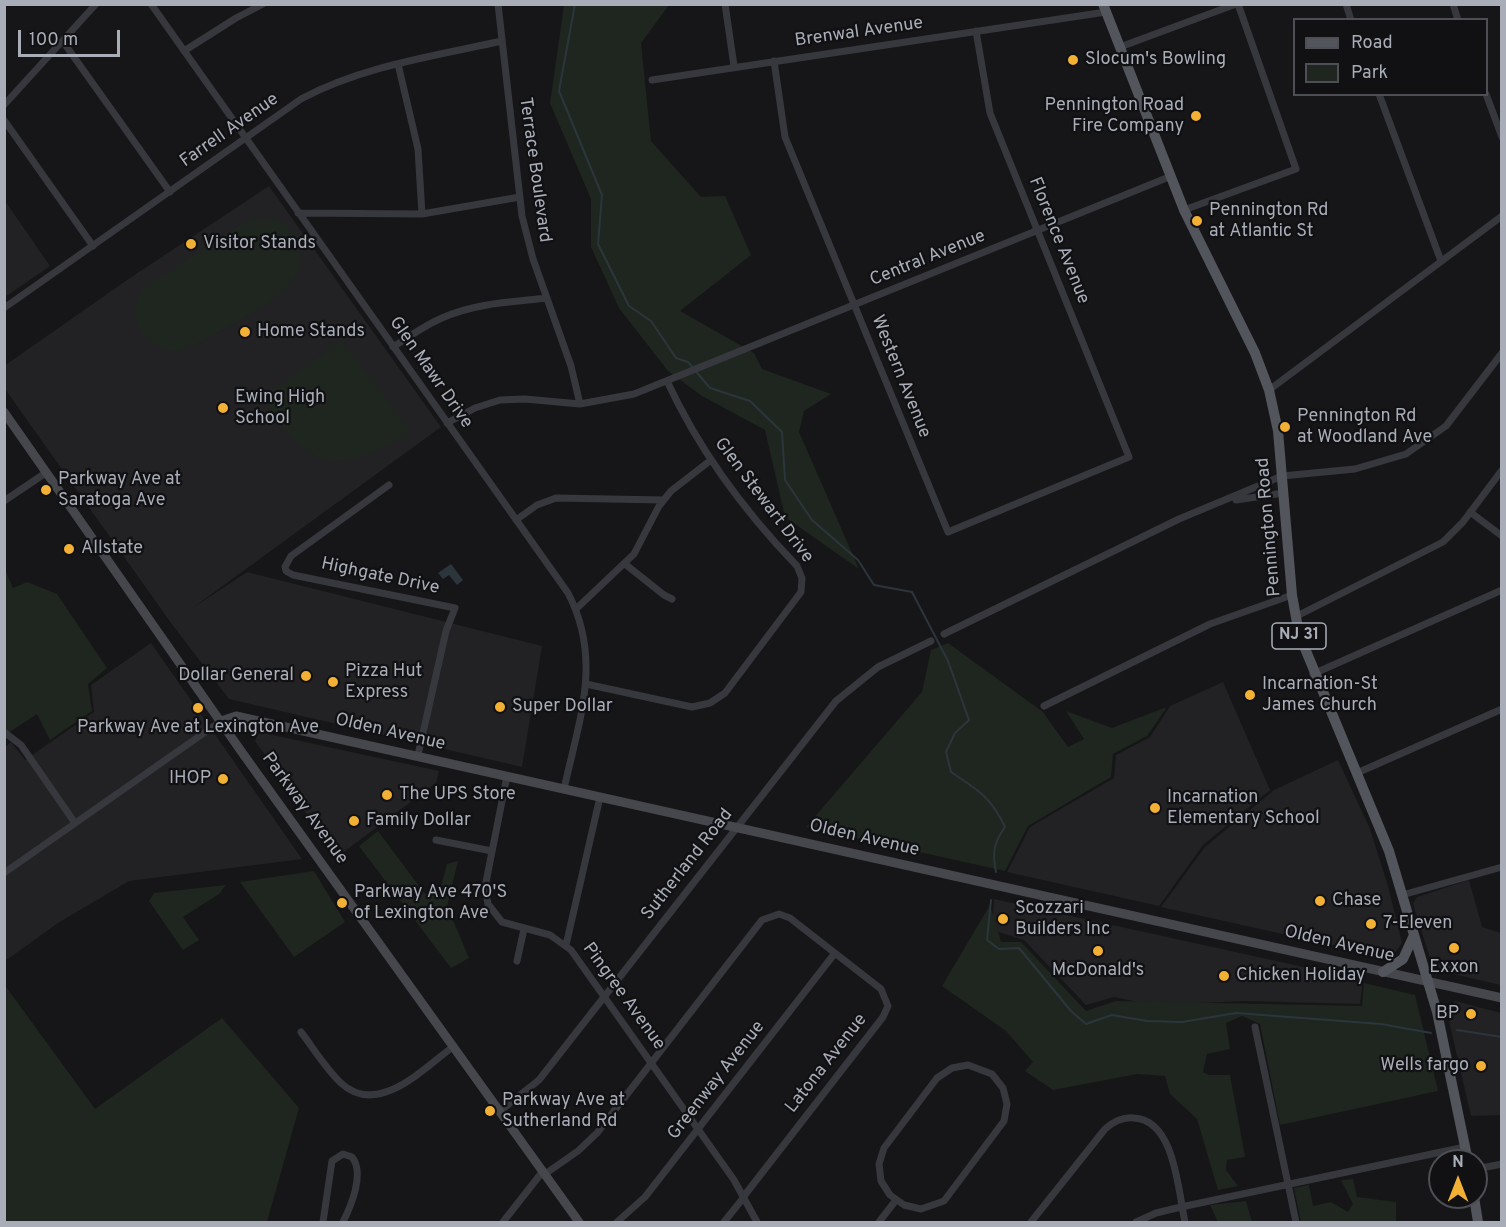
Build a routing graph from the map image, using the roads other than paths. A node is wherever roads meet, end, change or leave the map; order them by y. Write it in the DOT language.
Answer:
graph roads {
  1 [pos="96,4"];
  2 [pos="151,4"];
  3 [pos="263,4"];
  4 [pos="498,4"];
  5 [pos="725,4"];
  6 [pos="1237,4"];
  7 [pos="1104,8"];
  8 [pos="976,31"];
  9 [pos="502,41"];
  10 [pos="64,43"];
  11 [pos="1120,47"];
  12 [pos="184,51"];
  13 [pos="774,61"];
  14 [pos="398,64"];
  15 [pos="734,66"];
  16 [pos="652,80"];
  17 [pos="1380,96"];
  18 [pos="1487,96"];
  19 [pos="4,105"];
  20 [pos="4,120"];
  21 [pos="1502,137"];
  22 [pos="245,138"];
  23 [pos="1169,177"];
  24 [pos="170,192"];
  25 [pos="520,197"];
  26 [pos="1184,210"];
  27 [pos="298,213"];
  28 [pos="422,214"];
  29 [pos="1502,216"];
  30 [pos="1038,230"];
  31 [pos="93,246"];
  32 [pos="1441,261"];
  33 [pos="547,298"];
  34 [pos="854,306"];
  35 [pos="4,308"];
  36 [pos="393,347"];
  37 [pos="1502,353"];
  38 [pos="667,381"];
  39 [pos="1269,390"];
  40 [pos="580,404"];
  41 [pos="4,412"];
  42 [pos="447,423"];
  43 [pos="711,460"];
  44 [pos="1502,470"];
  45 [pos="46,472"];
  46 [pos="1282,476"];
  47 [pos="389,485"];
  48 [pos="1283,493"];
  49 [pos="663,500"];
  50 [pos="4,501"];
  51 [pos="1224,501"];
  52 [pos="1470,512"];
  53 [pos="516,520"];
  54 [pos="948,532"];
  55 [pos="1502,536"];
  56 [pos="625,564"];
  57 [pos="1502,590"];
  58 [pos="1292,595"];
  59 [pos="672,599"];
  60 [pos="576,609"];
  61 [pos="1295,618"];
  62 [pos="944,634"];
  63 [pos="931,641"];
  64 [pos="1313,674"];
  65 [pos="586,684"];
  66 [pos="1044,706"];
  67 [pos="1502,709"];
  68 [pos="221,721"];
  69 [pos="4,732"];
  70 [pos="418,755"];
  71 [pos="1357,773"];
  72 [pos="507,776"];
  73 [pos="564,789"];
  74 [pos="600,797"];
  75 [pos="75,823"];
  76 [pos="737,828"];
  77 [pos="436,840"];
  78 [pos="492,851"];
  79 [pos="1502,867"];
  80 [pos="4,873"];
  81 [pos="1402,895"];
  82 [pos="524,929"];
  83 [pos="1414,935"];
  84 [pos="566,945"];
  85 [pos="835,953"];
  86 [pos="517,961"];
  87 [pos="1383,972"];
  88 [pos="1428,982"];
  89 [pos="604,996"];
  90 [pos="1502,998"];
  91 [pos="1255,1027"];
  92 [pos="301,1032"];
  93 [pos="454,1046"];
  94 [pos="651,1063"];
  95 [pos="500,1111"];
  96 [pos="698,1129"];
  97 [pos="1465,1147"];
  98 [pos="544,1172"];
  99 [pos="1288,1184"];
  100 [pos="744,1197"];
  101 [pos="896,1200"];
  102 [pos="1181,1207"];
  103 [pos="323,1222"];
  104 [pos="343,1222"];
  105 [pos="503,1222"];
  106 [pos="579,1222"];
  107 [pos="617,1222"];
  108 [pos="724,1222"];
  109 [pos="757,1222"];
  110 [pos="879,1222"];
  111 [pos="1032,1222"];
  112 [pos="1136,1222"];
  113 [pos="1185,1222"];
  114 [pos="1296,1222"];
  1 -- 10 [label="street"];
  2 -- 12 [label="street, Glen Mawr Drive"];
  3 -- 12 [label="street"];
  4 -- 9 [label="street, Terrace Boulevard"];
  5 -- 15 [label="street"];
  6 -- 11 [label="street"];
  6 -- 26 [label="street"];
  7 -- 8 [label="street, Brenwal Avenue"];
  7 -- 11 [label="main road, Pennington Road / NJ 31"];
  8 -- 13 [label="street, Brenwal Avenue"];
  8 -- 30 [label="street, Florence Avenue"];
  9 -- 14 [label="street, Farrell Avenue"];
  9 -- 25 [label="street, Terrace Boulevard"];
  10 -- 19 [label="street"];
  10 -- 24 [label="street"];
  11 -- 23 [label="main road, Pennington Road / NJ 31"];
  12 -- 22 [label="street, Glen Mawr Drive"];
  13 -- 15 [label="street, Brenwal Avenue"];
  13 -- 34 [label="street, Western Avenue"];
  14 -- 22 [label="street, Farrell Avenue"];
  14 -- 28 [label="street"];
  15 -- 16 [label="street, Brenwal Avenue"];
  17 -- 32 [label="street"];
  18 -- 21 [label="street"];
  20 -- 31 [label="street"];
  22 -- 24 [label="street, Farrell Avenue"];
  22 -- 27 [label="street, Glen Mawr Drive"];
  23 -- 26 [label="main road, Pennington Road / NJ 31"];
  23 -- 30 [label="street, Central Avenue"];
  24 -- 31 [label="street, Farrell Avenue"];
  25 -- 28 [label="street"];
  25 -- 33 [label="street, Terrace Boulevard"];
  26 -- 39 [label="main road, Pennington Road / NJ 31"];
  27 -- 28 [label="street"];
  27 -- 36 [label="street, Glen Mawr Drive"];
  29 -- 32 [label="street"];
  30 -- 34 [label="street, Central Avenue"];
  30 -- 54 [label="street, Florence Avenue"];
  31 -- 35 [label="street, Farrell Avenue"];
  32 -- 39 [label="street"];
  33 -- 36 [label="street"];
  33 -- 40 [label="street, Terrace Boulevard"];
  34 -- 38 [label="street, Central Avenue"];
  34 -- 54 [label="street, Western Avenue"];
  36 -- 42 [label="street, Glen Mawr Drive"];
  37 -- 46 [label="street"];
  38 -- 40 [label="street, Central Avenue"];
  38 -- 43 [label="street, Glen Stewart Drive"];
  39 -- 46 [label="main road, Pennington Road / NJ 31"];
  40 -- 42 [label="street, Central Avenue"];
  41 -- 45 [label="main road, Parkway Avenue"];
  42 -- 53 [label="street, Glen Mawr Drive"];
  43 -- 49 [label="street"];
  43 -- 65 [label="street, Glen Stewart Drive"];
  44 -- 52 [label="street"];
  45 -- 50 [label="street"];
  45 -- 68 [label="main road, Parkway Avenue"];
  46 -- 48 [label="main road, Pennington Road / NJ 31"];
  46 -- 51 [label="street"];
  47 -- 70 [label="street, Highgate Drive"];
  48 -- 51 [label="street"];
  48 -- 58 [label="main road, Pennington Road / NJ 31"];
  49 -- 53 [label="street"];
  49 -- 56 [label="street"];
  51 -- 62 [label="street"];
  52 -- 55 [label="street"];
  52 -- 61 [label="street"];
  53 -- 60 [label="street, Glen Mawr Drive"];
  56 -- 59 [label="street"];
  56 -- 60 [label="street"];
  57 -- 64 [label="street"];
  58 -- 61 [label="main road, Pennington Road / NJ 31"];
  58 -- 66 [label="street"];
  60 -- 65 [label="street, Glen Mawr Drive"];
  61 -- 64 [label="main road, Pennington Road / NJ 31"];
  63 -- 76 [label="street, Sutherland Road"];
  64 -- 71 [label="main road, Pennington Road / NJ 31"];
  65 -- 73 [label="street, Glen Mawr Drive"];
  67 -- 71 [label="street"];
  68 -- 70 [label="main road, Olden Avenue"];
  68 -- 75 [label="street"];
  68 -- 93 [label="main road, Parkway Avenue"];
  69 -- 75 [label="street"];
  70 -- 72 [label="main road, Olden Avenue"];
  71 -- 81 [label="main road, Pennington Road / NJ 31"];
  72 -- 73 [label="main road, Olden Avenue"];
  72 -- 78 [label="street, Pingree Avenue"];
  73 -- 74 [label="main road, Olden Avenue"];
  74 -- 76 [label="main road, Olden Avenue"];
  74 -- 84 [label="street"];
  75 -- 80 [label="street"];
  76 -- 87 [label="main road, Olden Avenue"];
  76 -- 89 [label="street, Sutherland Road"];
  77 -- 78 [label="street"];
  78 -- 82 [label="street, Pingree Avenue"];
  79 -- 81 [label="street"];
  81 -- 83 [label="main road, Pennington Road / NJ 31"];
  82 -- 84 [label="street, Pingree Avenue"];
  82 -- 86 [label="street"];
  83 -- 87 [label="main road"];
  83 -- 88 [label="main road, Pennington Road / NJ 31"];
  84 -- 89 [label="street, Pingree Avenue"];
  85 -- 94 [label="street, Latona Avenue"];
  85 -- 96 [label="street, Greenway Avenue"];
  85 -- 100 [label="street, Latona Avenue"];
  87 -- 88 [label="main road, Olden Avenue"];
  88 -- 90 [label="main road, Olden Avenue"];
  88 -- 97 [label="main road, Pennington Road / NJ 31"];
  89 -- 94 [label="street, Pingree Avenue"];
  89 -- 95 [label="street, Sutherland Road"];
  91 -- 99 [label="street"];
  92 -- 93 [label="street"];
  93 -- 95 [label="main road, Parkway Avenue"];
  94 -- 96 [label="street, Pingree Avenue"];
  94 -- 98 [label="street"];
  95 -- 98 [label="main road, Parkway Avenue"];
  96 -- 100 [label="street, Pingree Avenue"];
  96 -- 107 [label="street, Greenway Avenue"];
  97 -- 99 [label="street"];
  98 -- 105 [label="street"];
  98 -- 106 [label="main road, Parkway Avenue"];
  99 -- 102 [label="street"];
  99 -- 114 [label="street"];
  100 -- 108 [label="street, Latona Avenue"];
  100 -- 109 [label="street, Pingree Avenue"];
  101 -- 101 [label="street"];
  101 -- 110 [label="street"];
  102 -- 111 [label="street"];
  102 -- 112 [label="street"];
  102 -- 113 [label="street"];
  103 -- 104 [label="street"];
}
